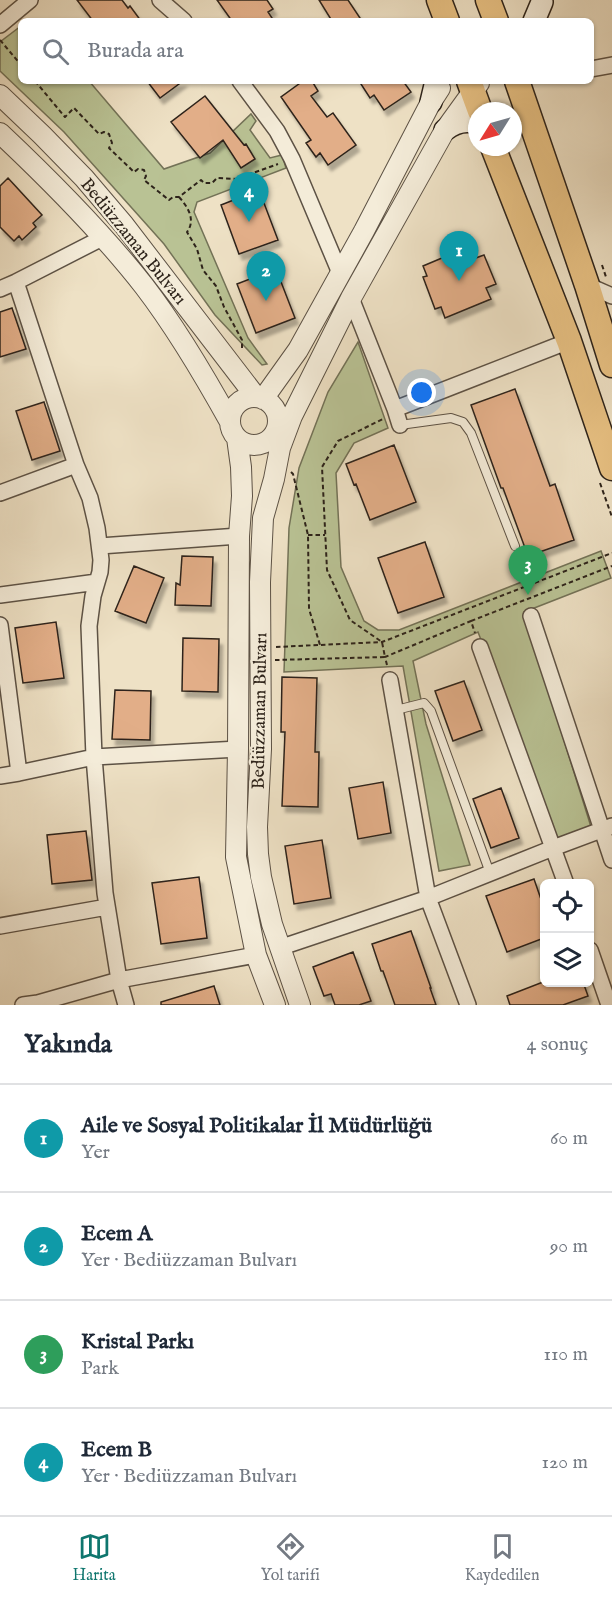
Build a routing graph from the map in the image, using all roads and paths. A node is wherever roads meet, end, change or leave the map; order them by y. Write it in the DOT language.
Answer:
graph roads {
  1 [pos="30,0"];
  2 [pos="160,0"];
  3 [pos="437,0"];
  4 [pos="181,18"];
  5 [pos="438,18"];
  6 [pos="446,18"];
  7 [pos="0,25"];
  8 [pos="0,40"];
  9 [pos="18,61"];
  10 [pos="612,65"];
  11 [pos="594,68"];
  12 [pos="38,84"];
  13 [pos="242,84"];
  14 [pos="435,84"];
  15 [pos="444,84"];
  16 [pos="518,84"];
  17 [pos="523,84"];
  18 [pos="476,91"];
  19 [pos="0,96"];
  20 [pos="431,102"];
  21 [pos="527,110"];
  22 [pos="468,122"];
  23 [pos="445,130"];
  24 [pos="0,133"];
  25 [pos="497,156"];
  26 [pos="292,159"];
  27 [pos="179,197"];
  28 [pos="104,237"];
  29 [pos="340,273"];
  30 [pos="16,282"];
  31 [pos="587,285"];
  32 [pos="0,289"];
  33 [pos="612,296"];
  34 [pos="351,298"];
  35 [pos="569,341"];
  36 [pos="231,364"];
  37 [pos="612,365"];
  38 [pos="260,398"];
  39 [pos="397,415"];
  40 [pos="285,421"];
  41 [pos="233,430"];
  42 [pos="278,455"];
  43 [pos="76,465"];
  44 [pos="612,468"];
  45 [pos="0,493"];
  46 [pos="308,535"];
  47 [pos="325,535"];
  48 [pos="239,536"];
  49 [pos="100,546"];
  50 [pos="515,546"];
  51 [pos="612,553"];
  52 [pos="612,566"];
  53 [pos="97,582"];
  54 [pos="0,594"];
  55 [pos="531,616"];
  56 [pos="471,621"];
  57 [pos="0,625"];
  58 [pos="382,642"];
  59 [pos="320,645"];
  60 [pos="480,647"];
  61 [pos="261,654"];
  62 [pos="385,657"];
  63 [pos="390,680"];
  64 [pos="396,710"];
  65 [pos="238,749"];
  66 [pos="94,757"];
  67 [pos="20,773"];
  68 [pos="0,776"];
  69 [pos="607,828"];
  70 [pos="553,848"];
  71 [pos="612,860"];
  72 [pos="490,873"];
  73 [pos="564,879"];
  74 [pos="428,898"];
  75 [pos="107,907"];
  76 [pos="0,926"];
  77 [pos="279,948"];
  78 [pos="256,955"];
  79 [pos="594,962"];
  80 [pos="119,980"];
  81 [pos="33,1004"];
  82 [pos="126,1005"];
  83 [pos="275,1005"];
  84 [pos="300,1005"];
  85 [pos="468,1005"];
  86 [pos="609,1005"];
  1 -- 7 [label="street"];
  2 -- 4 [label="street"];
  3 -- 5 [label="main road"];
  3 -- 6 [label="main road"];
  8 -- 9 [label="path"];
  10 -- 11 [label="street"];
  12 -- 27 [label="path"];
  13 -- 26 [label="street"];
  14 -- 20 [label="main road"];
  15 -- 20 [label="street"];
  16 -- 21 [label="main road"];
  17 -- 21 [label="main road"];
  18 -- 23 [label="street, Bediüzzaman Bulvarı"];
  19 -- 36 [label="street, Bediüzzaman Bulvarı"];
  20 -- 29 [label="street"];
  21 -- 31 [label="main road"];
  22 -- 23 [label="main road"];
  23 -- 34 [label="street, Bediüzzaman Bulvarı"];
  24 -- 28 [label="street, Bediüzzaman Bulvarı"];
  25 -- 35 [label="main road"];
  26 -- 27 [label="path"];
  26 -- 29 [label="street"];
  27 -- 36 [label="path"];
  28 -- 30 [label="street"];
  28 -- 41 [label="street, Bediüzzaman Bulvarı"];
  29 -- 38 [label="street"];
  30 -- 32 [label="street"];
  30 -- 43 [label="street"];
  31 -- 33 [label="street"];
  31 -- 37 [label="main road"];
  34 -- 39 [label="street"];
  34 -- 40 [label="street, Bediüzzaman Bulvarı"];
  35 -- 39 [label="street"];
  35 -- 44 [label="main road"];
  36 -- 38 [label="street, Bediüzzaman Bulvarı"];
  38 -- 40 [label="street"];
  38 -- 41 [label="street"];
  39 -- 47 [label="path"];
  39 -- 50 [label="lane"];
  40 -- 41 [label="street"];
  40 -- 42 [label="street, Bediüzzaman Bulvarı"];
  41 -- 48 [label="street, Bediüzzaman Bulvarı"];
  42 -- 46 [label="path"];
  42 -- 61 [label="street, Bediüzzaman Bulvarı"];
  43 -- 45 [label="street"];
  43 -- 49 [label="street"];
  46 -- 47 [label="path"];
  46 -- 59 [label="path"];
  47 -- 58 [label="path"];
  48 -- 49 [label="street"];
  48 -- 65 [label="street, Bediüzzaman Bulvarı"];
  49 -- 53 [label="street"];
  51 -- 58 [label="path"];
  52 -- 56 [label="path"];
  53 -- 54 [label="street"];
  53 -- 66 [label="street"];
  55 -- 69 [label="street"];
  56 -- 60 [label="path"];
  56 -- 62 [label="path"];
  57 -- 67 [label="street"];
  58 -- 59 [label="path"];
  58 -- 62 [label="path"];
  59 -- 61 [label="path"];
  60 -- 70 [label="street"];
  61 -- 62 [label="path"];
  61 -- 77 [label="street, Bediüzzaman Bulvarı"];
  62 -- 63 [label="path"];
  63 -- 64 [label="street"];
  64 -- 72 [label="lane"];
  64 -- 74 [label="street"];
  65 -- 66 [label="street"];
  65 -- 78 [label="street, Bediüzzaman Bulvarı"];
  66 -- 67 [label="street"];
  66 -- 75 [label="street"];
  67 -- 68 [label="street"];
  69 -- 70 [label="street"];
  69 -- 71 [label="street"];
  70 -- 72 [label="street"];
  70 -- 73 [label="street"];
  72 -- 74 [label="street"];
  74 -- 77 [label="street"];
  74 -- 85 [label="street"];
  75 -- 76 [label="street"];
  75 -- 80 [label="street"];
  77 -- 84 [label="street, Bediüzzaman Bulvarı"];
  78 -- 80 [label="street"];
  78 -- 83 [label="street, Bediüzzaman Bulvarı"];
  79 -- 86 [label="street"];
  80 -- 81 [label="street"];
  80 -- 82 [label="street"];
}
